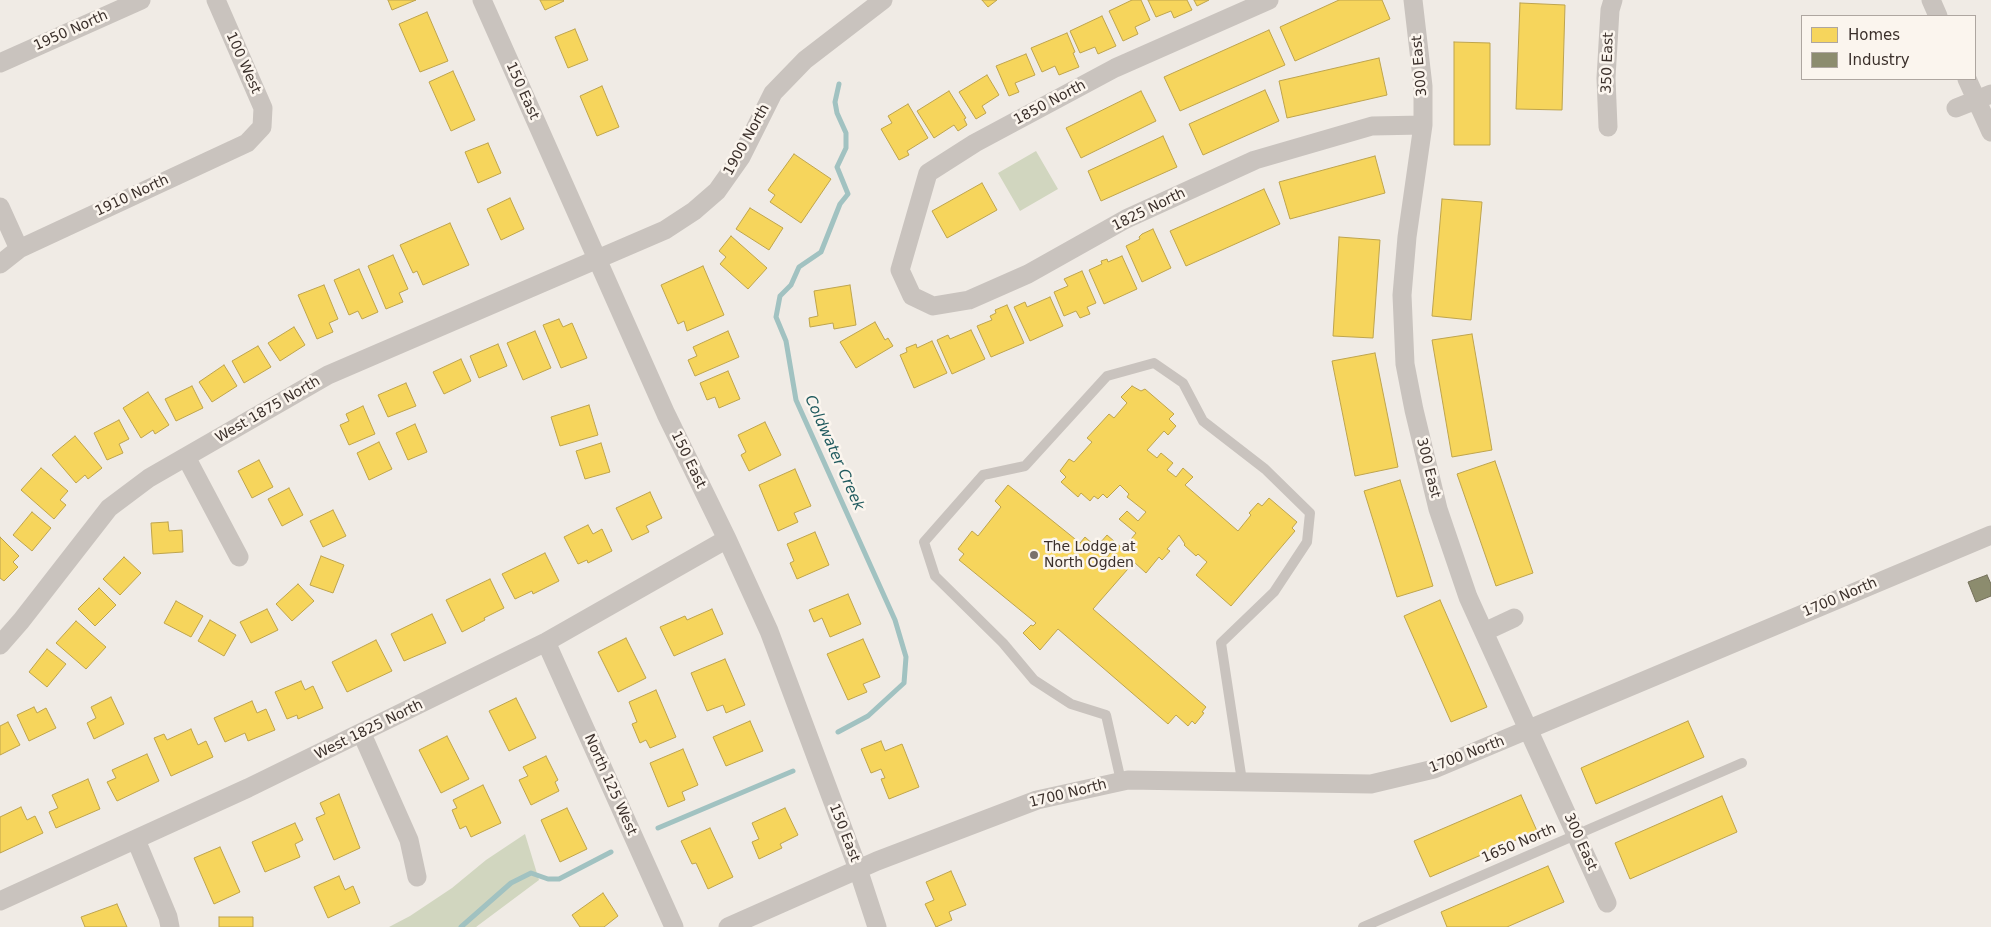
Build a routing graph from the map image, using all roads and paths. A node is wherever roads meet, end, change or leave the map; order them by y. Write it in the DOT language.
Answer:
graph roads {
  1 [pos="141,0"];
  2 [pos="216,0"];
  3 [pos="482,0"];
  4 [pos="884,0"];
  5 [pos="1269,0"];
  6 [pos="1413,0"];
  7 [pos="1613,0"];
  8 [pos="1931,0"];
  9 [pos="1938,15"];
  10 [pos="0,62"];
  11 [pos="1968,80"];
  12 [pos="1984,97"];
  13 [pos="1956,108"];
  14 [pos="1423,125"];
  15 [pos="262,127"];
  16 [pos="1608,127"];
  17 [pos="1991,132"];
  18 [pos="0,207"];
  19 [pos="19,249"];
  20 [pos="597,259"];
  21 [pos="0,264"];
  22 [pos="900,270"];
  23 [pos="186,457"];
  24 [pos="1991,535"];
  25 [pos="727,539"];
  26 [pos="240,557"];
  27 [pos="1514,618"];
  28 [pos="1484,632"];
  29 [pos="546,642"];
  30 [pos="0,646"];
  31 [pos="1529,730"];
  32 [pos="362,734"];
  33 [pos="1742,763"];
  34 [pos="1121,781"];
  35 [pos="1242,781"];
  36 [pos="1576,835"];
  37 [pos="136,840"];
  38 [pos="858,869"];
  39 [pos="417,877"];
  40 [pos="0,901"];
  41 [pos="1607,903"];
  42 [pos="170,927"];
  43 [pos="674,927"];
  44 [pos="728,927"];
  45 [pos="877,927"];
  46 [pos="1362,927"];
  1 -- 10 [label="street, 1950 North"];
  2 -- 15 [label="street, 100 West"];
  3 -- 20 [label="street, 150 East"];
  4 -- 20 [label="street, 1900 North"];
  5 -- 22 [label="street, 1850 North"];
  6 -- 14 [label="street, 300 East"];
  7 -- 16 [label="street, 350 East"];
  8 -- 9 [label="street"];
  11 -- 12 [label="street"];
  12 -- 13 [label="street"];
  12 -- 17 [label="street"];
  14 -- 22 [label="street, 1825 North"];
  14 -- 28 [label="street, 300 East"];
  15 -- 19 [label="street, 1910 North"];
  18 -- 19 [label="street"];
  19 -- 21 [label="street, 1910 North"];
  20 -- 23 [label="street, West 1875 North"];
  20 -- 25 [label="street, 150 East"];
  23 -- 26 [label="street"];
  23 -- 30 [label="street, West 1875 North"];
  24 -- 31 [label="street, 1700 North"];
  25 -- 29 [label="street, West 1825 North"];
  25 -- 38 [label="street, 150 East"];
  27 -- 28 [label="street"];
  28 -- 31 [label="street, 300 East"];
  29 -- 32 [label="street, West 1825 North"];
  29 -- 43 [label="street, North 125 West"];
  31 -- 35 [label="street, 1700 North"];
  31 -- 36 [label="street, 300 East"];
  32 -- 37 [label="street, West 1825 North"];
  32 -- 39 [label="street"];
  33 -- 36 [label="lane, 1650 North"];
  34 -- 35 [label="street, 1700 North"];
  34 -- 35 [label="lane"];
  34 -- 38 [label="street, 1700 North"];
  36 -- 41 [label="street, 300 East"];
  36 -- 46 [label="lane, 1650 North"];
  37 -- 40 [label="street, West 1825 North"];
  37 -- 42 [label="street"];
  38 -- 44 [label="street, 1700 North"];
  38 -- 45 [label="street, 150 East"];
}
